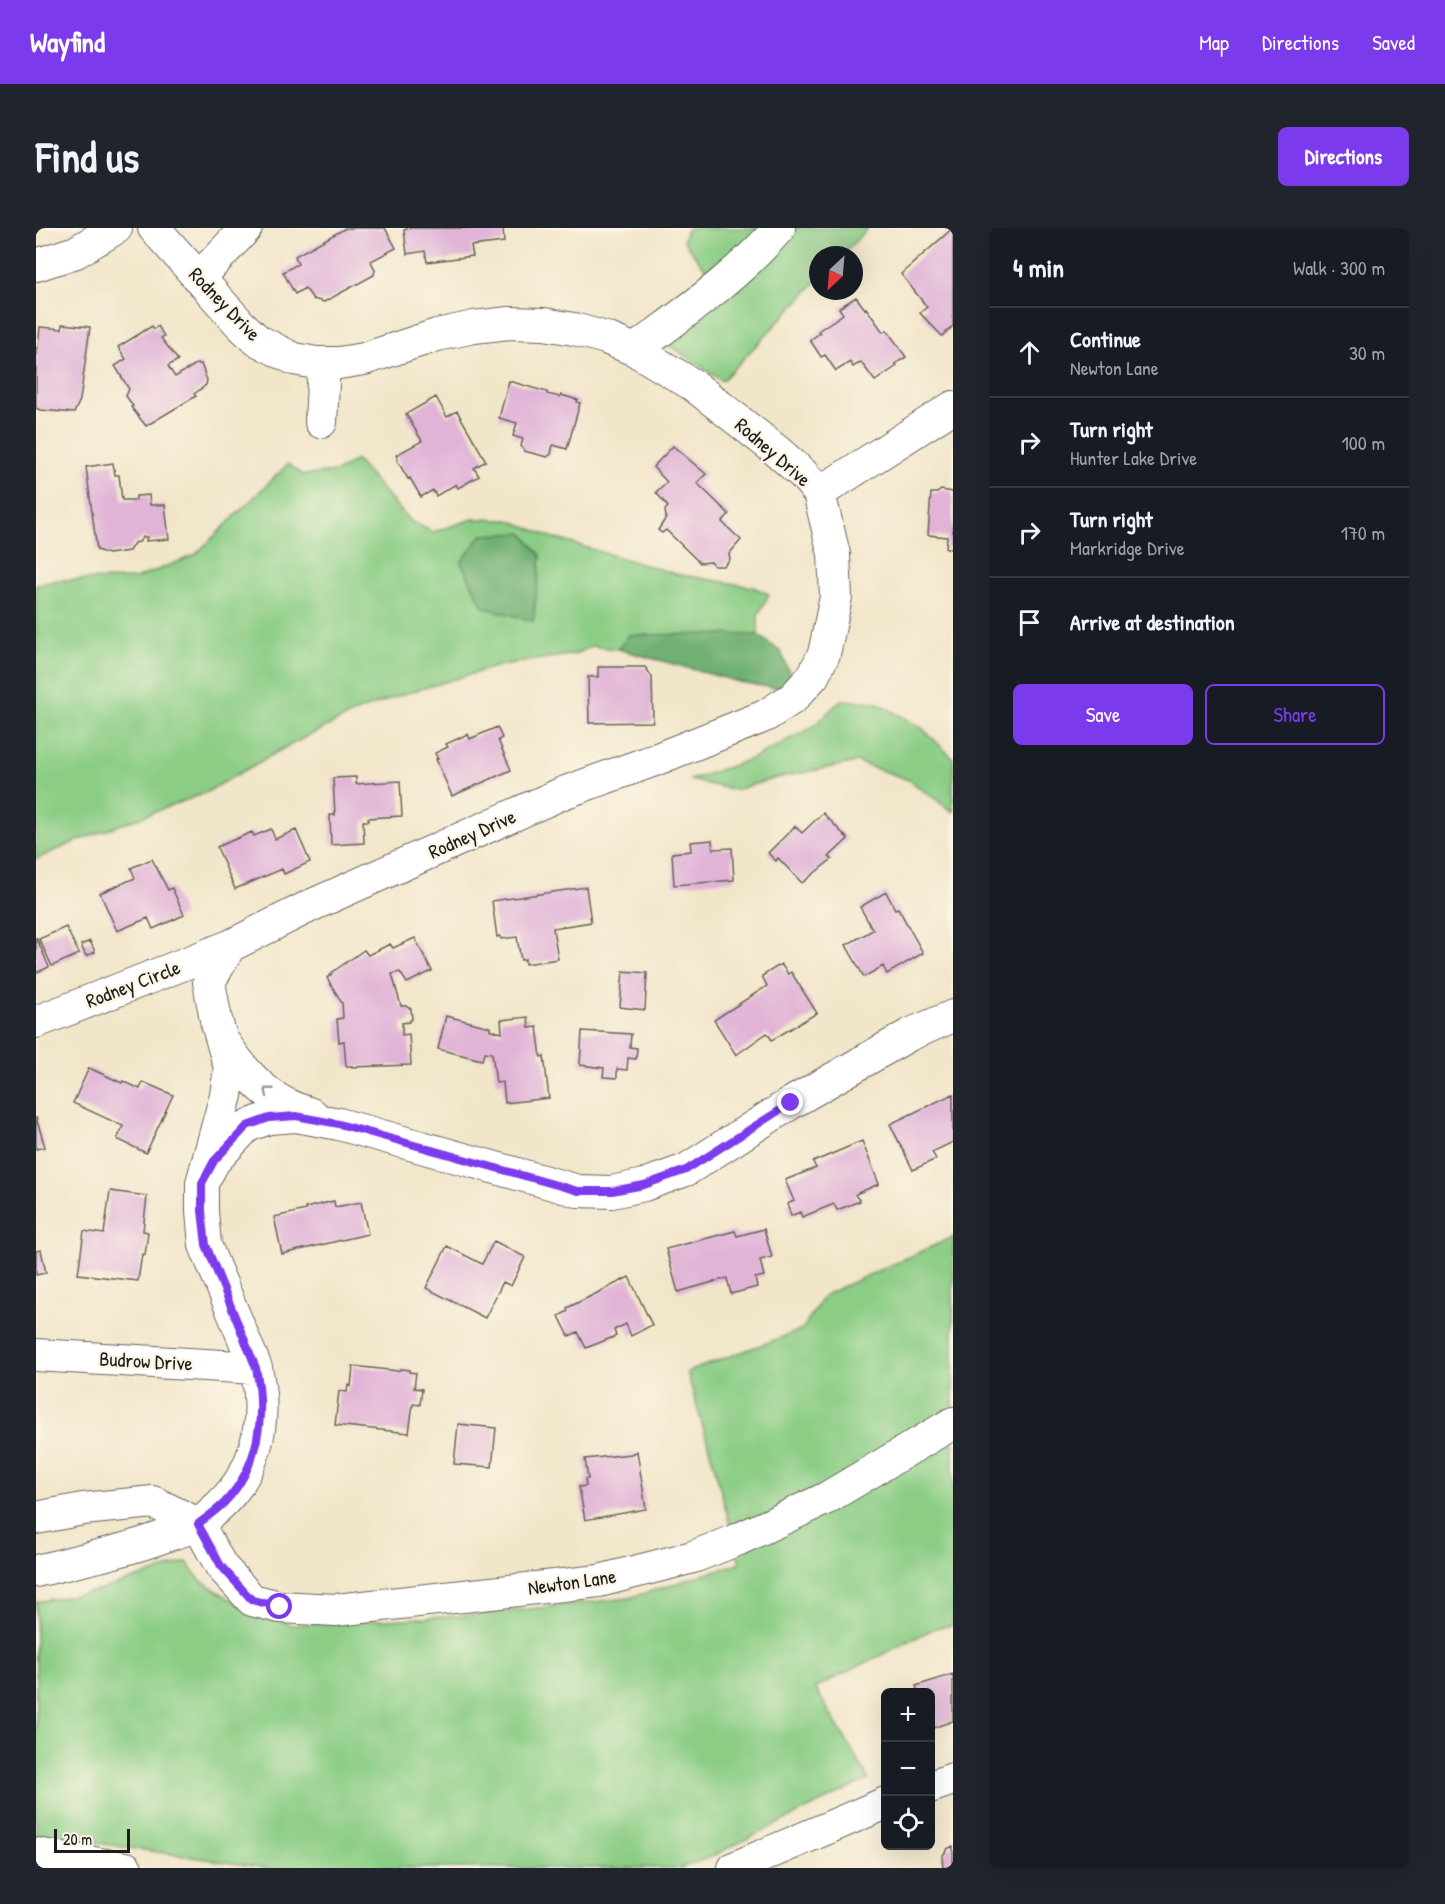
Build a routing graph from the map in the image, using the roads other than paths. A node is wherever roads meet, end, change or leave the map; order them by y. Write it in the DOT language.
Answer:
graph roads {
  1 [pos="116,228"];
  2 [pos="154,228"];
  3 [pos="246,228"];
  4 [pos="779,228"];
  5 [pos="36,265"];
  6 [pos="199,278"];
  7 [pos="635,350"];
  8 [pos="324,363"];
  9 [pos="953,407"];
  10 [pos="321,422"];
  11 [pos="819,493"];
  12 [pos="230,945"];
  13 [pos="953,1016"];
  14 [pos="36,1022"];
  15 [pos="224,1043"];
  16 [pos="339,1124"];
  17 [pos="202,1183"];
  18 [pos="36,1355"];
  19 [pos="256,1368"];
  20 [pos="953,1423"];
  21 [pos="36,1518"];
  22 [pos="198,1524"];
  23 [pos="36,1571"];
  24 [pos="953,1779"];
  25 [pos="935,1784"];
  26 [pos="881,1805"];
  27 [pos="36,1854"];
  28 [pos="126,1868"];
  29 [pos="734,1868"];
  1 -- 5 [label="street"];
  2 -- 6 [label="street, Rodney Drive"];
  3 -- 6 [label="street"];
  4 -- 7 [label="street"];
  6 -- 8 [label="street, Rodney Drive"];
  7 -- 8 [label="street, Rodney Drive"];
  7 -- 11 [label="street, Rodney Drive"];
  8 -- 10 [label="street"];
  9 -- 11 [label="street"];
  11 -- 12 [label="street, Rodney Drive"];
  12 -- 14 [label="street, Rodney Circle"];
  12 -- 15 [label="street"];
  13 -- 16 [label="street"];
  16 -- 15 [label="street, one-way"];
  15 -- 17 [label="street"];
  16 -- 17 [label="street"];
  17 -- 19 [label="street"];
  18 -- 19 [label="street, Budrow Drive"];
  19 -- 22 [label="street"];
  20 -- 22 [label="street, Newton Lane"];
  21 -- 22 [label="street"];
  22 -- 23 [label="street"];
  24 -- 25 [label="street"];
  26 -- 29 [label="street"];
  27 -- 28 [label="street"];
}
